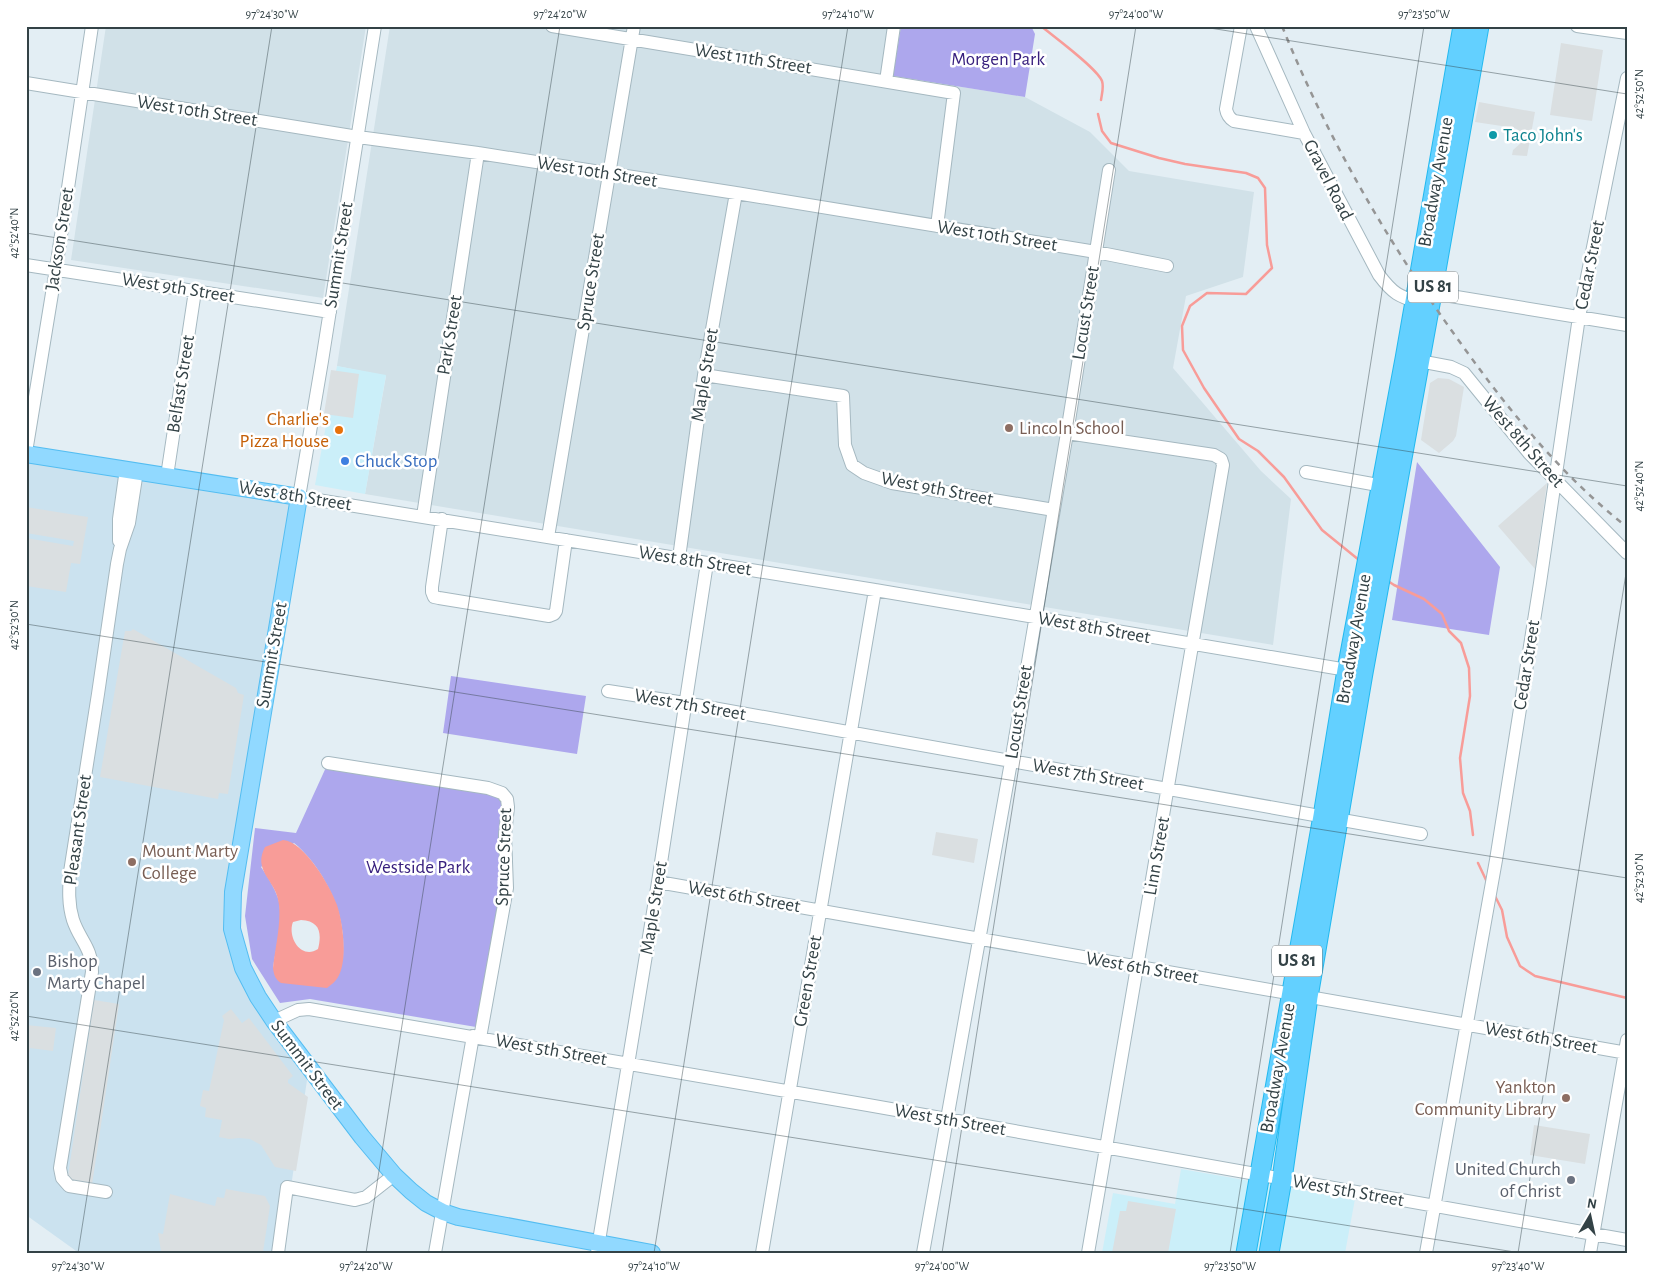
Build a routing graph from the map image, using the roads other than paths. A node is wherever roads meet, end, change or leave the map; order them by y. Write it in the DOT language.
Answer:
graph roads {
  1 [pos="92,26"];
  2 [pos="375,26"];
  3 [pos="552,26"];
  4 [pos="634,26"];
  5 [pos="894,26"];
  6 [pos="1241,26"];
  7 [pos="1256,26"];
  8 [pos="1463,26"];
  9 [pos="1479,26"];
  10 [pos="1577,26"];
  11 [pos="1627,33"];
  12 [pos="632,40"];
  13 [pos="1627,78"];
  14 [pos="886,81"];
  15 [pos="26,83"];
  16 [pos="82,92"];
  17 [pos="1304,134"];
  18 [pos="358,137"];
  19 [pos="478,154"];
  20 [pos="1109,170"];
  21 [pos="608,173"];
  22 [pos="736,194"];
  23 [pos="937,226"];
  24 [pos="1096,252"];
  25 [pos="26,265"];
  26 [pos="1167,266"];
  27 [pos="56,269"];
  28 [pos="195,291"];
  29 [pos="1426,300"];
  30 [pos="330,312"];
  31 [pos="1579,317"];
  32 [pos="1627,325"];
  33 [pos="1412,360"];
  34 [pos="704,375"];
  35 [pos="1067,433"];
  36 [pos="26,453"];
  37 [pos="132,470"];
  38 [pos="1306,472"];
  39 [pos="167,476"];
  40 [pos="1555,481"];
  41 [pos="1389,487"];
  42 [pos="299,497"];
  43 [pos="1054,510"];
  44 [pos="423,516"];
  45 [pos="442,519"];
  46 [pos="548,538"];
  47 [pos="566,540"];
  48 [pos="1627,553"];
  49 [pos="679,558"];
  50 [pos="707,563"];
  51 [pos="875,590"];
  52 [pos="1034,617"];
  53 [pos="1193,644"];
  54 [pos="1355,671"];
  55 [pos="608,691"];
  56 [pos="685,703"];
  57 [pos="852,734"];
  58 [pos="1011,762"];
  59 [pos="328,763"];
  60 [pos="1168,789"];
  61 [pos="1331,817"];
  62 [pos="1421,834"];
  63 [pos="658,882"];
  64 [pos="820,911"];
  65 [pos="980,939"];
  66 [pos="1137,967"];
  67 [pos="1300,996"];
  68 [pos="274,1021"];
  69 [pos="1466,1025"];
  70 [pos="477,1037"];
  71 [pos="1626,1049"];
  72 [pos="628,1064"];
  73 [pos="790,1092"];
  74 [pos="948,1120"];
  75 [pos="1106,1148"];
  76 [pos="394,1175"];
  77 [pos="1260,1176"];
  78 [pos="1282,1180"];
  79 [pos="106,1192"];
  80 [pos="1434,1206"];
  81 [pos="443,1212"];
  82 [pos="1593,1234"];
  83 [pos="1627,1240"];
  84 [pos="598,1248"];
  85 [pos="278,1253"];
  86 [pos="435,1253"];
  87 [pos="652,1253"];
  88 [pos="762,1253"];
  89 [pos="923,1253"];
  90 [pos="1088,1253"];
  91 [pos="1246,1253"];
  92 [pos="1270,1253"];
  93 [pos="1426,1253"];
  94 [pos="1590,1253"];
  1 -- 16 [label="street, Jackson Street"];
  2 -- 18 [label="street, Summit Street"];
  3 -- 12 [label="street, West 11th Street"];
  4 -- 12 [label="street, Spruce Street"];
  5 -- 14 [label="street"];
  6 -- 17 [label="street"];
  7 -- 17 [label="street, Gravel Road"];
  8 -- 29 [label="highway, Broadway Avenue / US 81"];
  9 -- 29 [label="highway, Broadway Avenue / US 81"];
  10 -- 11 [label="street"];
  12 -- 14 [label="street, West 11th Street"];
  12 -- 21 [label="street, Spruce Street"];
  13 -- 31 [label="street, Cedar Street"];
  14 -- 23 [label="street, West 11th Street"];
  15 -- 16 [label="street, West 10th Street"];
  16 -- 18 [label="street, West 10th Street"];
  16 -- 27 [label="street, Jackson Street"];
  17 -- 29 [label="street, Gravel Road"];
  18 -- 19 [label="street, West 10th Street"];
  18 -- 30 [label="street, Summit Street"];
  19 -- 21 [label="street, West 10th Street"];
  19 -- 44 [label="street, Park Street"];
  20 -- 24 [label="street, Locust Street"];
  21 -- 22 [label="street, West 10th Street"];
  21 -- 46 [label="street, Spruce Street"];
  22 -- 23 [label="street, West 10th Street"];
  22 -- 34 [label="street, Maple Street"];
  23 -- 24 [label="street, West 10th Street"];
  24 -- 26 [label="street, West 10th Street"];
  24 -- 35 [label="street, Locust Street"];
  25 -- 27 [label="street, West 9th Street"];
  27 -- 28 [label="street, West 9th Street"];
  27 -- 36 [label="street, Jackson Street"];
  28 -- 30 [label="street, West 9th Street"];
  28 -- 39 [label="street, Belfast Street"];
  29 -- 31 [label="street"];
  29 -- 33 [label="highway, Broadway Avenue / US 81"];
  30 -- 42 [label="street, Summit Street"];
  31 -- 32 [label="street"];
  31 -- 40 [label="street, Cedar Street"];
  33 -- 40 [label="street, West 8th Street"];
  33 -- 41 [label="highway, Broadway Avenue / US 81"];
  34 -- 43 [label="street, West 9th Street"];
  34 -- 49 [label="street, Maple Street"];
  35 -- 43 [label="street, Locust Street"];
  35 -- 53 [label="street, Linn Street"];
  36 -- 37 [label="main road, West 8th Street"];
  37 -- 39 [label="main road, West 8th Street"];
  37 -- 79 [label="street, Pleasant Street"];
  38 -- 41 [label="street"];
  39 -- 42 [label="main road, West 8th Street"];
  40 -- 48 [label="street, West 8th Street"];
  40 -- 69 [label="street, Cedar Street"];
  41 -- 54 [label="highway, Broadway Avenue / US 81"];
  42 -- 44 [label="street, West 8th Street"];
  42 -- 68 [label="main road, Summit Street"];
  43 -- 52 [label="street, Locust Street"];
  44 -- 45 [label="street, West 8th Street"];
  45 -- 46 [label="street, West 8th Street"];
  45 -- 47 [label="street"];
  46 -- 47 [label="street, West 8th Street"];
  47 -- 49 [label="street, West 8th Street"];
  49 -- 50 [label="street, West 8th Street"];
  50 -- 51 [label="street, West 8th Street"];
  50 -- 56 [label="street, Maple Street"];
  51 -- 52 [label="street, West 8th Street"];
  51 -- 57 [label="street, Green Street"];
  52 -- 53 [label="street, West 8th Street"];
  52 -- 58 [label="street, Locust Street"];
  53 -- 54 [label="street, West 8th Street"];
  53 -- 60 [label="street, Linn Street"];
  54 -- 61 [label="highway, Broadway Avenue / US 81"];
  55 -- 56 [label="street, West 7th Street"];
  56 -- 57 [label="street, West 7th Street"];
  56 -- 63 [label="street, Maple Street"];
  57 -- 58 [label="street, West 7th Street"];
  57 -- 64 [label="street, Green Street"];
  58 -- 60 [label="street, West 7th Street"];
  58 -- 65 [label="street, Locust Street"];
  59 -- 70 [label="street, Spruce Street"];
  60 -- 61 [label="street, West 7th Street"];
  60 -- 66 [label="street, Linn Street"];
  61 -- 62 [label="street, West 7th Street"];
  61 -- 67 [label="highway, Broadway Avenue / US 81"];
  63 -- 64 [label="street, West 6th Street"];
  63 -- 72 [label="street, Maple Street"];
  64 -- 65 [label="street, West 6th Street"];
  64 -- 73 [label="street, Green Street"];
  65 -- 66 [label="street, West 6th Street"];
  65 -- 74 [label="street, Locust Street"];
  66 -- 67 [label="street, West 6th Street"];
  66 -- 75 [label="street, Linn Street"];
  67 -- 69 [label="street, West 6th Street"];
  67 -- 77 [label="highway, Broadway Avenue / US 81"];
  67 -- 78 [label="highway, Broadway Avenue / US 81"];
  68 -- 70 [label="street, West 5th Street"];
  68 -- 76 [label="main road, Summit Street"];
  69 -- 71 [label="street, West 6th Street"];
  69 -- 80 [label="street, Cedar Street"];
  70 -- 72 [label="street, West 5th Street"];
  70 -- 81 [label="street, Spruce Street"];
  71 -- 82 [label="street"];
  72 -- 73 [label="street, West 5th Street"];
  72 -- 84 [label="street, Maple Street"];
  73 -- 74 [label="street, West 5th Street"];
  73 -- 88 [label="street, Green Street"];
  74 -- 75 [label="street, West 5th Street"];
  74 -- 89 [label="street, Locust Street"];
  75 -- 77 [label="street, West 5th Street"];
  75 -- 90 [label="street, Linn Street"];
  76 -- 81 [label="main road, Summit Street"];
  76 -- 85 [label="street"];
  77 -- 78 [label="street, West 5th Street"];
  77 -- 91 [label="highway, Broadway Avenue / US 81"];
  78 -- 80 [label="street, West 5th Street"];
  78 -- 92 [label="highway, Broadway Avenue / US 81"];
  80 -- 82 [label="street, West 5th Street"];
  80 -- 93 [label="street, Cedar Street"];
  81 -- 84 [label="main road, Summit Street"];
  81 -- 86 [label="street, Spruce Street"];
  82 -- 83 [label="street, West 5th Street"];
  82 -- 94 [label="street"];
  84 -- 87 [label="main road, Summit Street"];
}
